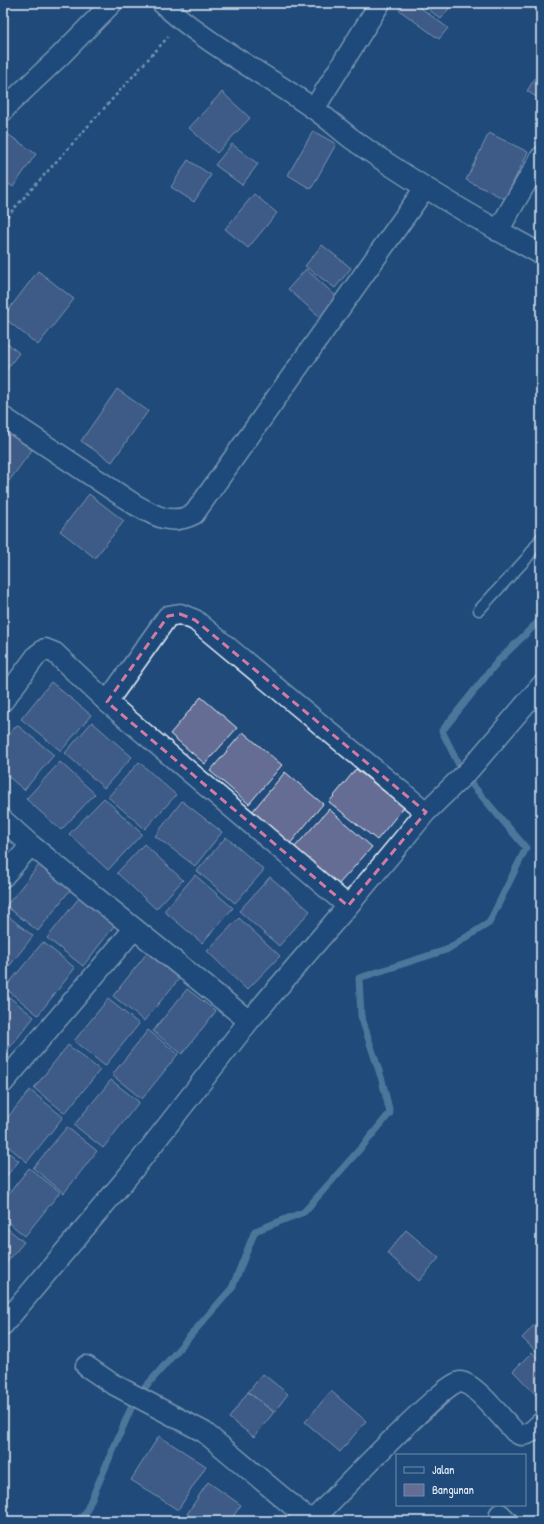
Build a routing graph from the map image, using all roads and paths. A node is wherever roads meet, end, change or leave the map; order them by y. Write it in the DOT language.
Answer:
graph roads {
  1 [pos="112,3"];
  2 [pos="162,3"];
  3 [pos="380,3"];
  4 [pos="182,21"];
  5 [pos="314,109"];
  6 [pos="3,111"];
  7 [pos="541,157"];
  8 [pos="425,188"];
  9 [pos="3,221"];
  10 [pos="498,231"];
  11 [pos="541,254"];
  12 [pos="3,417"];
  13 [pos="541,538"];
  14 [pos="479,610"];
  15 [pos="541,686"];
  16 [pos="3,701"];
  17 [pos="107,702"];
  18 [pos="426,812"];
  19 [pos="3,820"];
  20 [pos="31,844"];
  21 [pos="3,877"];
  22 [pos="348,906"];
  23 [pos="134,929"];
  24 [pos="248,1021"];
  25 [pos="3,1083"];
  26 [pos="3,1325"];
  27 [pos="86,1366"];
  28 [pos="541,1422"];
  29 [pos="312,1521"];
  1 -- 6 [label="street"];
  2 -- 4 [label="street"];
  3 -- 5 [label="street"];
  4 -- 5 [label="street"];
  4 -- 9 [label="path"];
  5 -- 8 [label="street"];
  7 -- 10 [label="street"];
  8 -- 10 [label="street"];
  8 -- 12 [label="street"];
  10 -- 11 [label="street"];
  13 -- 14 [label="lane"];
  15 -- 18 [label="street"];
  16 -- 17 [label="street"];
  17 -- 18 [label="street"];
  17 -- 22 [label="street"];
  18 -- 22 [label="street"];
  19 -- 20 [label="street"];
  20 -- 21 [label="street"];
  20 -- 23 [label="street"];
  22 -- 24 [label="street"];
  23 -- 24 [label="street"];
  23 -- 25 [label="street"];
  24 -- 26 [label="street"];
  27 -- 29 [label="street"];
  28 -- 29 [label="street"];
}
